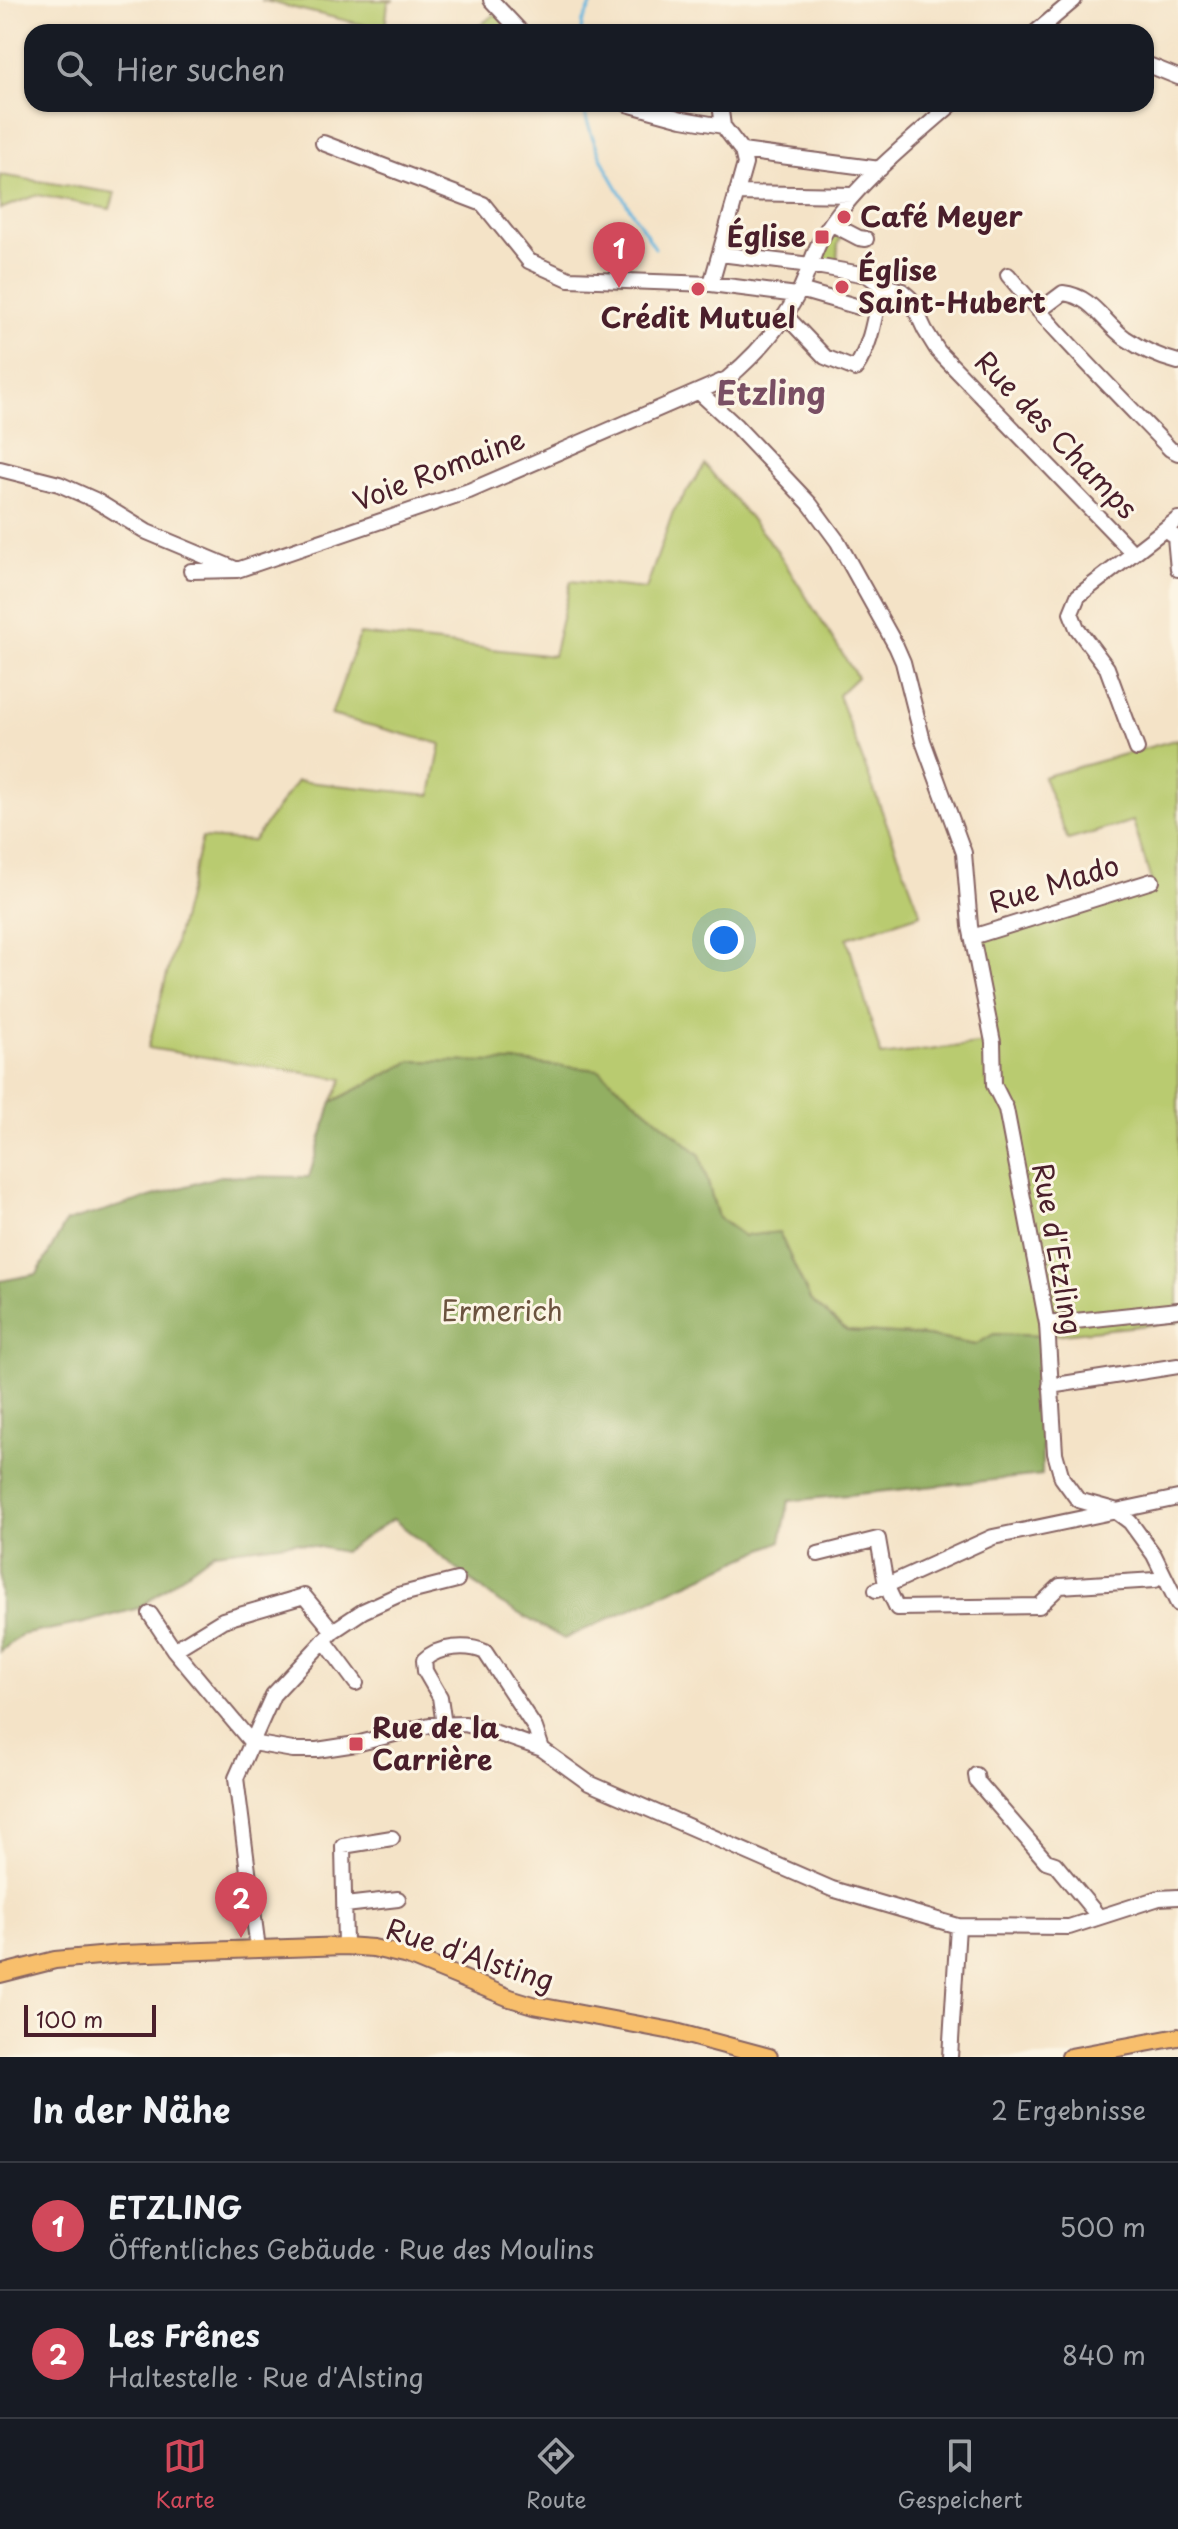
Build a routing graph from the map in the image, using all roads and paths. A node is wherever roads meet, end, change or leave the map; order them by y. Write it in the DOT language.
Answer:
graph roads {
  1 [pos="491,0"];
  2 [pos="1074,0"];
  3 [pos="514,24"];
  4 [pos="1046,24"];
  5 [pos="1154,67"];
  6 [pos="1178,77"];
  7 [pos="656,112"];
  8 [pos="721,112"];
  9 [pos="943,112"];
  10 [pos="723,126"];
  11 [pos="323,143"];
  12 [pos="742,151"];
  13 [pos="880,169"];
  14 [pos="736,193"];
  15 [pos="853,195"];
  16 [pos="832,224"];
  17 [pos="866,239"];
  18 [pos="720,254"];
  19 [pos="810,265"];
  20 [pos="1008,275"];
  21 [pos="711,284"];
  22 [pos="881,285"];
  23 [pos="798,292"];
  24 [pos="859,307"];
  25 [pos="1039,311"];
  26 [pos="785,315"];
  27 [pos="1178,362"];
  28 [pos="699,392"];
  29 [pos="1178,453"];
  30 [pos="0,469"];
  31 [pos="1178,519"];
  32 [pos="1165,529"];
  33 [pos="1133,553"];
  34 [pos="1178,569"];
  35 [pos="237,570"];
  36 [pos="191,571"];
  37 [pos="1137,749"];
  38 [pos="1152,881"];
  39 [pos="972,937"];
  40 [pos="1178,1310"];
  41 [pos="1047,1324"];
  42 [pos="1178,1366"];
  43 [pos="1050,1386"];
  44 [pos="1178,1498"];
  45 [pos="1114,1510"];
  46 [pos="818,1554"];
  47 [pos="457,1580"];
  48 [pos="1155,1580"];
  49 [pos="881,1587"];
  50 [pos="1178,1604"];
  51 [pos="150,1614"];
  52 [pos="329,1636"];
  53 [pos="174,1650"];
  54 [pos="356,1683"];
  55 [pos="444,1725"];
  56 [pos="252,1743"];
  57 [pos="542,1749"];
  58 [pos="976,1775"];
  59 [pos="392,1838"];
  60 [pos="1178,1897"];
  61 [pos="398,1899"];
  62 [pos="345,1905"];
  63 [pos="1099,1917"];
  64 [pos="958,1926"];
  65 [pos="345,1946"];
  66 [pos="258,1949"];
  67 [pos="0,1974"];
  68 [pos="1178,2037"];
  69 [pos="769,2057"];
  70 [pos="950,2057"];
  71 [pos="1070,2057"];
  1 -- 3 [label="street"];
  2 -- 4 [label="street"];
  5 -- 6 [label="street"];
  7 -- 10 [label="street"];
  8 -- 10 [label="street"];
  9 -- 13 [label="street, Voie Romaine"];
  10 -- 12 [label="street"];
  11 -- 21 [label="street"];
  12 -- 13 [label="street"];
  12 -- 14 [label="street"];
  13 -- 15 [label="street, Voie Romaine"];
  14 -- 15 [label="street"];
  14 -- 18 [label="street"];
  15 -- 16 [label="street, Voie Romaine"];
  16 -- 17 [label="street"];
  16 -- 19 [label="street, Voie Romaine"];
  18 -- 19 [label="street, Rue des Champs"];
  18 -- 21 [label="street"];
  19 -- 22 [label="street, Rue des Champs"];
  19 -- 23 [label="street, Voie Romaine"];
  20 -- 25 [label="street"];
  21 -- 23 [label="street"];
  22 -- 26 [label="street"];
  22 -- 33 [label="street, Rue des Champs"];
  23 -- 24 [label="street"];
  23 -- 26 [label="street, Voie Romaine"];
  25 -- 27 [label="street"];
  25 -- 29 [label="street"];
  26 -- 28 [label="street, Voie Romaine"];
  28 -- 35 [label="street, Voie Romaine"];
  28 -- 39 [label="street, Rue d'Etzling"];
  30 -- 35 [label="street"];
  31 -- 32 [label="street"];
  32 -- 33 [label="street"];
  32 -- 34 [label="street"];
  33 -- 37 [label="street"];
  35 -- 36 [label="street, Voie Romaine"];
  38 -- 39 [label="street, Rue Mado"];
  39 -- 41 [label="street, Rue d'Etzling"];
  40 -- 41 [label="street"];
  41 -- 43 [label="street, Rue d'Etzling"];
  42 -- 43 [label="street"];
  43 -- 45 [label="street, Rue d'Etzling"];
  44 -- 45 [label="street"];
  45 -- 49 [label="street"];
  45 -- 50 [label="street, Rue d'Etzling"];
  46 -- 49 [label="street"];
  47 -- 52 [label="street"];
  48 -- 49 [label="street"];
  51 -- 53 [label="street"];
  52 -- 53 [label="street"];
  52 -- 54 [label="street"];
  52 -- 56 [label="street"];
  53 -- 56 [label="street"];
  55 -- 56 [label="street"];
  55 -- 57 [label="street"];
  55 -- 57 [label="street"];
  56 -- 66 [label="street"];
  57 -- 64 [label="street"];
  58 -- 63 [label="street"];
  59 -- 62 [label="street"];
  60 -- 63 [label="street"];
  61 -- 62 [label="street"];
  62 -- 65 [label="street"];
  63 -- 64 [label="street"];
  64 -- 70 [label="street"];
  65 -- 66 [label="main road, Rue d'Alsting"];
  65 -- 69 [label="main road, Rue d'Alsting"];
  66 -- 67 [label="main road, Rue d'Alsting"];
  68 -- 71 [label="main road"];
}
